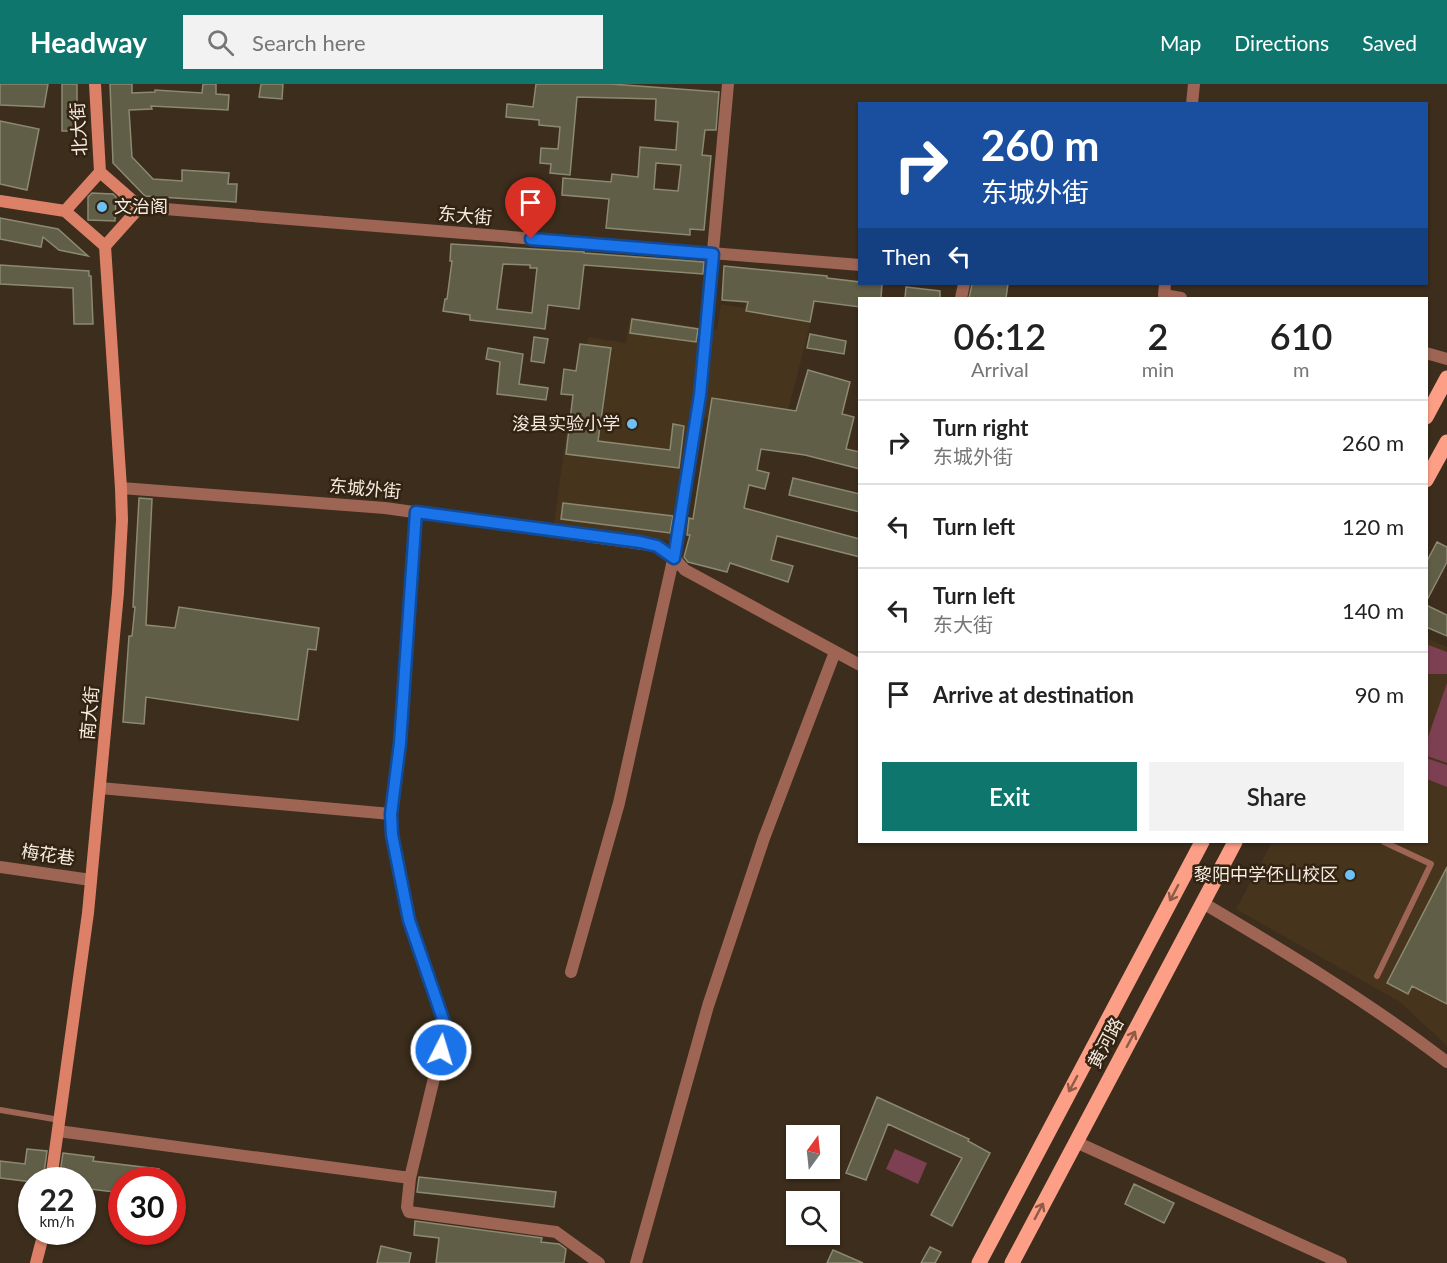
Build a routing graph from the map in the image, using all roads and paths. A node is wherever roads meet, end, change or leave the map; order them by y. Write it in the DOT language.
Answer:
graph roads {
  1 [pos="95,84"];
  2 [pos="728,84"];
  3 [pos="1194,84"];
  4 [pos="1192,102"];
  5 [pos="100,171"];
  6 [pos="0,201"];
  7 [pos="140,207"];
  8 [pos="65,211"];
  9 [pos="105,246"];
  10 [pos="713,254"];
  11 [pos="858,266"];
  12 [pos="1165,285"];
  13 [pos="1175,297"];
  14 [pos="1428,354"];
  15 [pos="1447,359"];
  16 [pos="1447,378"];
  17 [pos="1428,413"];
  18 [pos="1447,441"];
  19 [pos="1428,476"];
  20 [pos="121,488"];
  21 [pos="416,512"];
  22 [pos="674,558"];
  23 [pos="835,652"];
  24 [pos="858,663"];
  25 [pos="100,788"];
  26 [pos="391,814"];
  27 [pos="1201,843"];
  28 [pos="1234,843"];
  29 [pos="1386,843"];
  30 [pos="0,867"];
  31 [pos="91,880"];
  32 [pos="1203,903"];
  33 [pos="571,972"];
  34 [pos="1377,976"];
  35 [pos="1447,1062"];
  36 [pos="0,1110"];
  37 [pos="59,1126"];
  38 [pos="1076,1142"];
  39 [pos="53,1167"];
  40 [pos="410,1178"];
  41 [pos="41,1245"];
  42 [pos="36,1263"];
  43 [pos="599,1263"];
  44 [pos="636,1263"];
  45 [pos="979,1263"];
  46 [pos="1012,1263"];
  47 [pos="1341,1263"];
  1 -- 5 [label="street, 北大街"];
  2 -- 10 [label="street"];
  3 -- 4 [label="street"];
  5 -- 7 [label="street"];
  5 -- 8 [label="street"];
  6 -- 8 [label="street"];
  7 -- 9 [label="street"];
  7 -- 10 [label="street, 东大街"];
  8 -- 9 [label="street"];
  9 -- 20 [label="street, 南大街"];
  10 -- 11 [label="street, 东大街"];
  10 -- 22 [label="street"];
  12 -- 13 [label="street"];
  14 -- 15 [label="street"];
  16 -- 17 [label="main road"];
  18 -- 19 [label="main road"];
  20 -- 21 [label="street, 东城外街"];
  20 -- 25 [label="street, 南大街"];
  21 -- 22 [label="street, 东城外街"];
  21 -- 26 [label="street"];
  22 -- 23 [label="street, 东城外街"];
  22 -- 33 [label="street"];
  23 -- 24 [label="street, 东城外街"];
  23 -- 44 [label="street"];
  25 -- 26 [label="street"];
  25 -- 31 [label="street, 南大街"];
  26 -- 40 [label="street"];
  27 -- 45 [label="main road, 黄河路, one-way"];
  28 -- 32 [label="main road, 黄河路"];
  29 -- 34 [label="lane"];
  30 -- 31 [label="street, 梅花巷"];
  31 -- 37 [label="street, 南大街"];
  32 -- 35 [label="street"];
  38 -- 32 [label="main road, 黄河路, one-way"];
  36 -- 37 [label="lane"];
  37 -- 39 [label="street, 南大街"];
  37 -- 40 [label="street"];
  46 -- 38 [label="main road, 黄河路, one-way"];
  38 -- 47 [label="street"];
  40 -- 43 [label="street"];
  41 -- 42 [label="street"];
}
